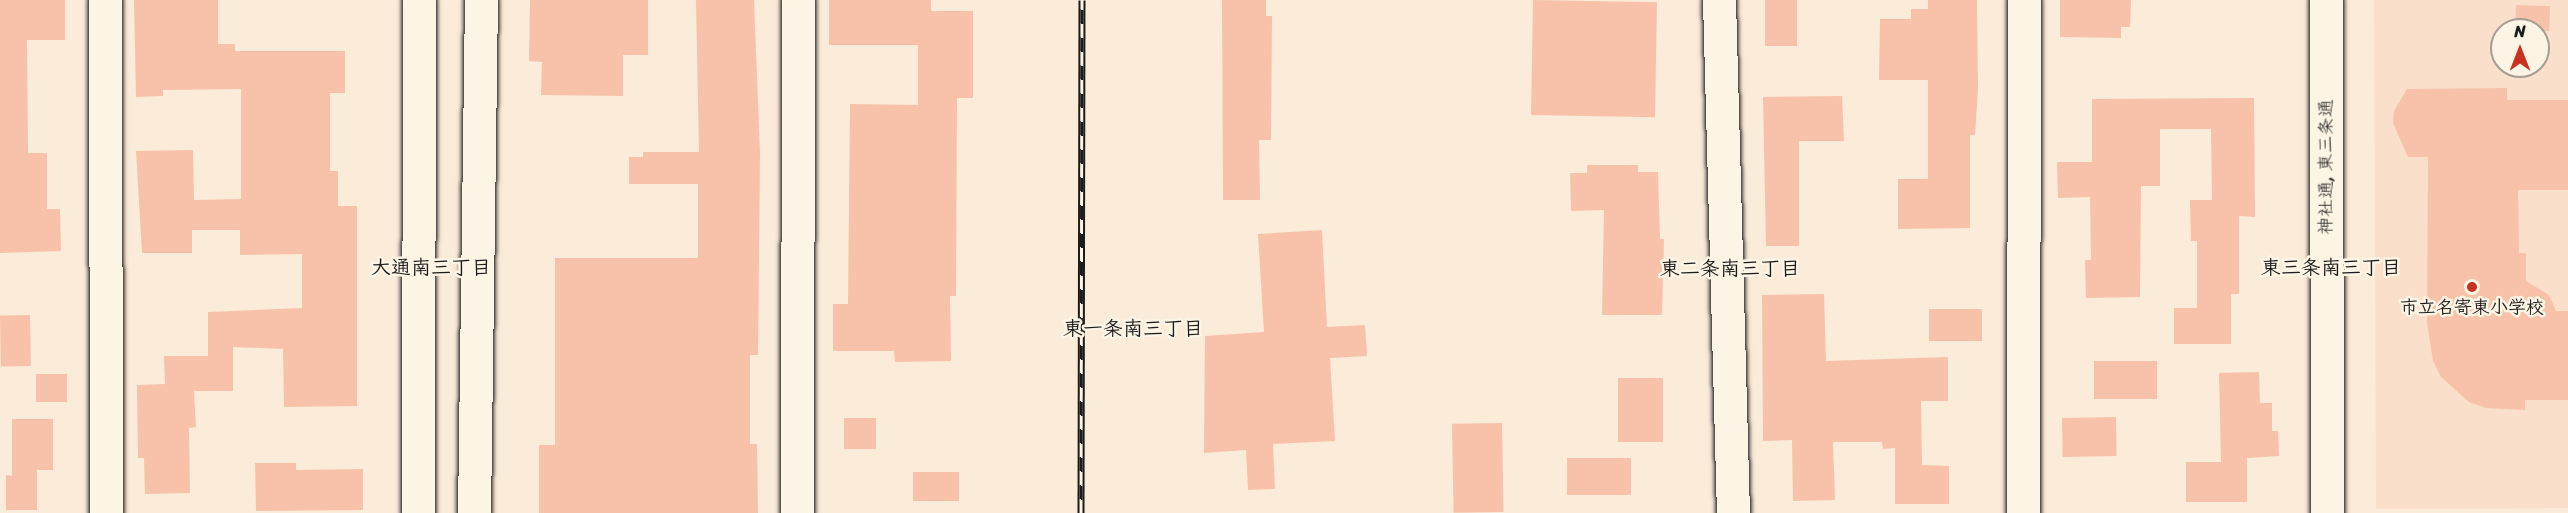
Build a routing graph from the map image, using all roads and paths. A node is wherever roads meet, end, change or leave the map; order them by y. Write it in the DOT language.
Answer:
graph roads {
  1 [pos="105,0"];
  2 [pos="419,0"];
  3 [pos="481,0"];
  4 [pos="798,0"];
  5 [pos="1719,0"];
  6 [pos="2024,0"];
  7 [pos="2326,0"];
  8 [pos="106,513"];
  9 [pos="418,513"];
  10 [pos="474,513"];
  11 [pos="797,513"];
  12 [pos="1733,513"];
  13 [pos="2023,513"];
  14 [pos="2327,513"];
  1 -- 8 [label="street"];
  2 -- 9 [label="street"];
  3 -- 10 [label="street"];
  4 -- 11 [label="street"];
  5 -- 12 [label="street"];
  6 -- 13 [label="street"];
  7 -- 14 [label="street, 神社通, 東三条通"];
}
